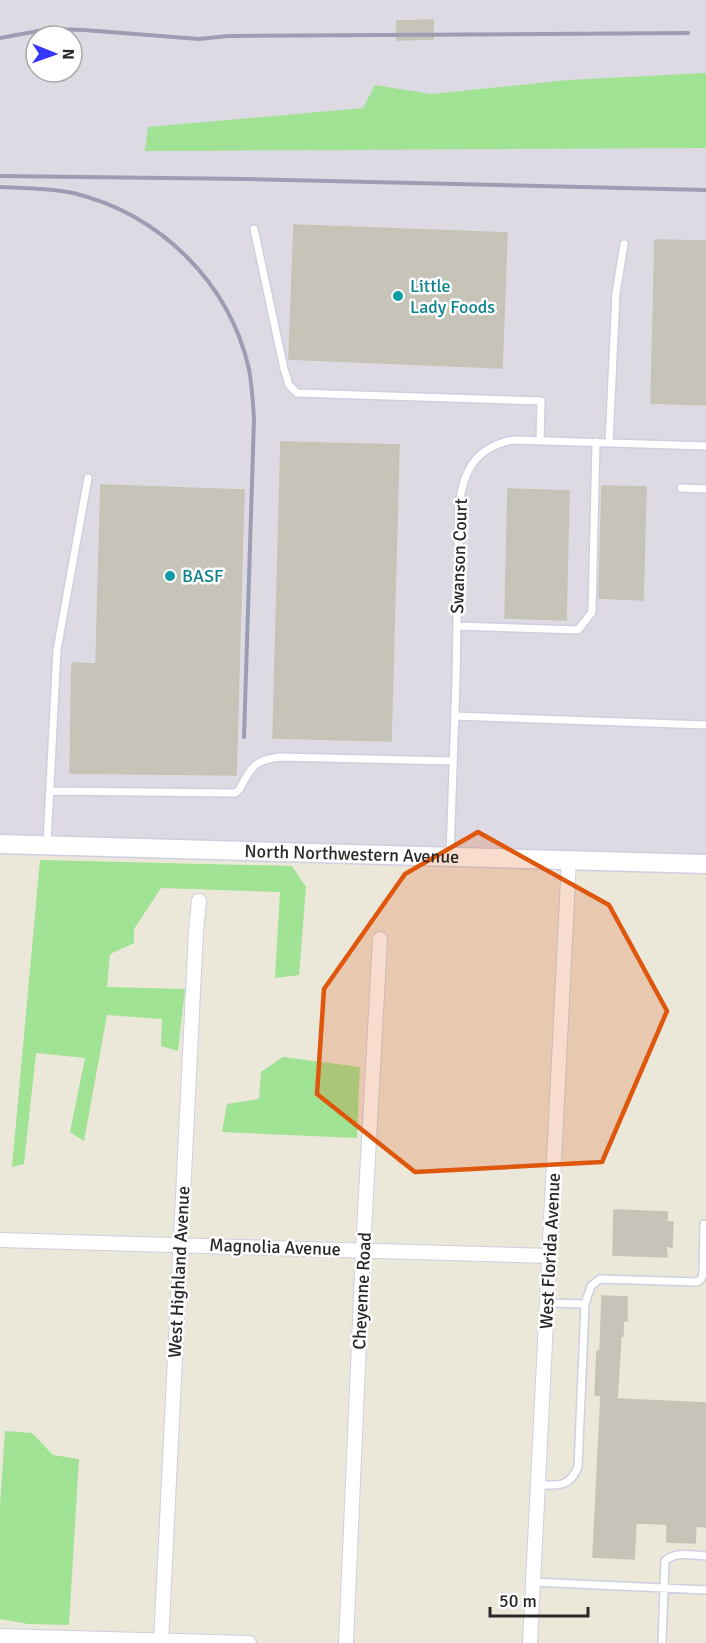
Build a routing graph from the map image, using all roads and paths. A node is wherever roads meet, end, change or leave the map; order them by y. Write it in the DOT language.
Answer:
graph roads {
  1 [pos="254,229"];
  2 [pos="624,244"];
  3 [pos="540,441"];
  4 [pos="596,442"];
  5 [pos="609,443"];
  6 [pos="706,446"];
  7 [pos="88,478"];
  8 [pos="681,488"];
  9 [pos="706,489"];
  10 [pos="457,626"];
  11 [pos="455,716"];
  12 [pos="706,725"];
  13 [pos="453,761"];
  14 [pos="50,791"];
  15 [pos="0,844"];
  16 [pos="47,846"];
  17 [pos="450,855"];
  18 [pos="569,860"];
  19 [pos="706,864"];
  20 [pos="199,901"];
  21 [pos="380,939"];
  22 [pos="705,1224"];
  23 [pos="0,1240"];
  24 [pos="180,1245"];
  25 [pos="363,1250"];
  26 [pos="550,1256"];
  27 [pos="547,1303"];
  28 [pos="585,1304"];
  29 [pos="538,1485"];
  30 [pos="706,1556"];
  31 [pos="533,1582"];
  32 [pos="664,1587"];
  33 [pos="706,1590"];
  34 [pos="0,1636"];
  35 [pos="161,1642"];
  36 [pos="249,1643"];
  37 [pos="346,1643"];
  38 [pos="530,1643"];
  39 [pos="662,1643"];
  1 -- 3 [label="lane"];
  2 -- 5 [label="lane"];
  3 -- 4 [label="lane, Swanson Court"];
  3 -- 10 [label="lane, Swanson Court"];
  4 -- 5 [label="lane, Swanson Court"];
  4 -- 10 [label="lane"];
  5 -- 6 [label="lane, Swanson Court"];
  7 -- 14 [label="lane"];
  8 -- 9 [label="lane"];
  10 -- 11 [label="lane, Swanson Court"];
  11 -- 12 [label="lane"];
  11 -- 13 [label="lane, Swanson Court"];
  13 -- 14 [label="lane"];
  13 -- 17 [label="lane, Swanson Court"];
  14 -- 16 [label="lane"];
  15 -- 16 [label="street, North Northwestern Avenue"];
  16 -- 17 [label="street, North Northwestern Avenue"];
  17 -- 18 [label="street, North Northwestern Avenue"];
  18 -- 19 [label="street, North Northwestern Avenue"];
  18 -- 26 [label="street, West Florida Avenue"];
  20 -- 24 [label="street, West Highland Avenue"];
  21 -- 25 [label="street, Cheyenne Road"];
  22 -- 28 [label="lane"];
  23 -- 24 [label="street, Magnolia Avenue"];
  24 -- 25 [label="street, Magnolia Avenue"];
  24 -- 35 [label="street, West Highland Avenue"];
  25 -- 26 [label="street, Magnolia Avenue"];
  25 -- 37 [label="street, Cheyenne Road"];
  26 -- 27 [label="street, West Florida Avenue"];
  27 -- 28 [label="lane"];
  27 -- 29 [label="street, West Florida Avenue"];
  28 -- 29 [label="lane"];
  29 -- 31 [label="street, West Florida Avenue"];
  30 -- 32 [label="lane"];
  31 -- 32 [label="lane"];
  31 -- 38 [label="street, West Florida Avenue"];
  32 -- 33 [label="lane"];
  32 -- 39 [label="lane"];
  34 -- 35 [label="street"];
  35 -- 36 [label="street"];
}
